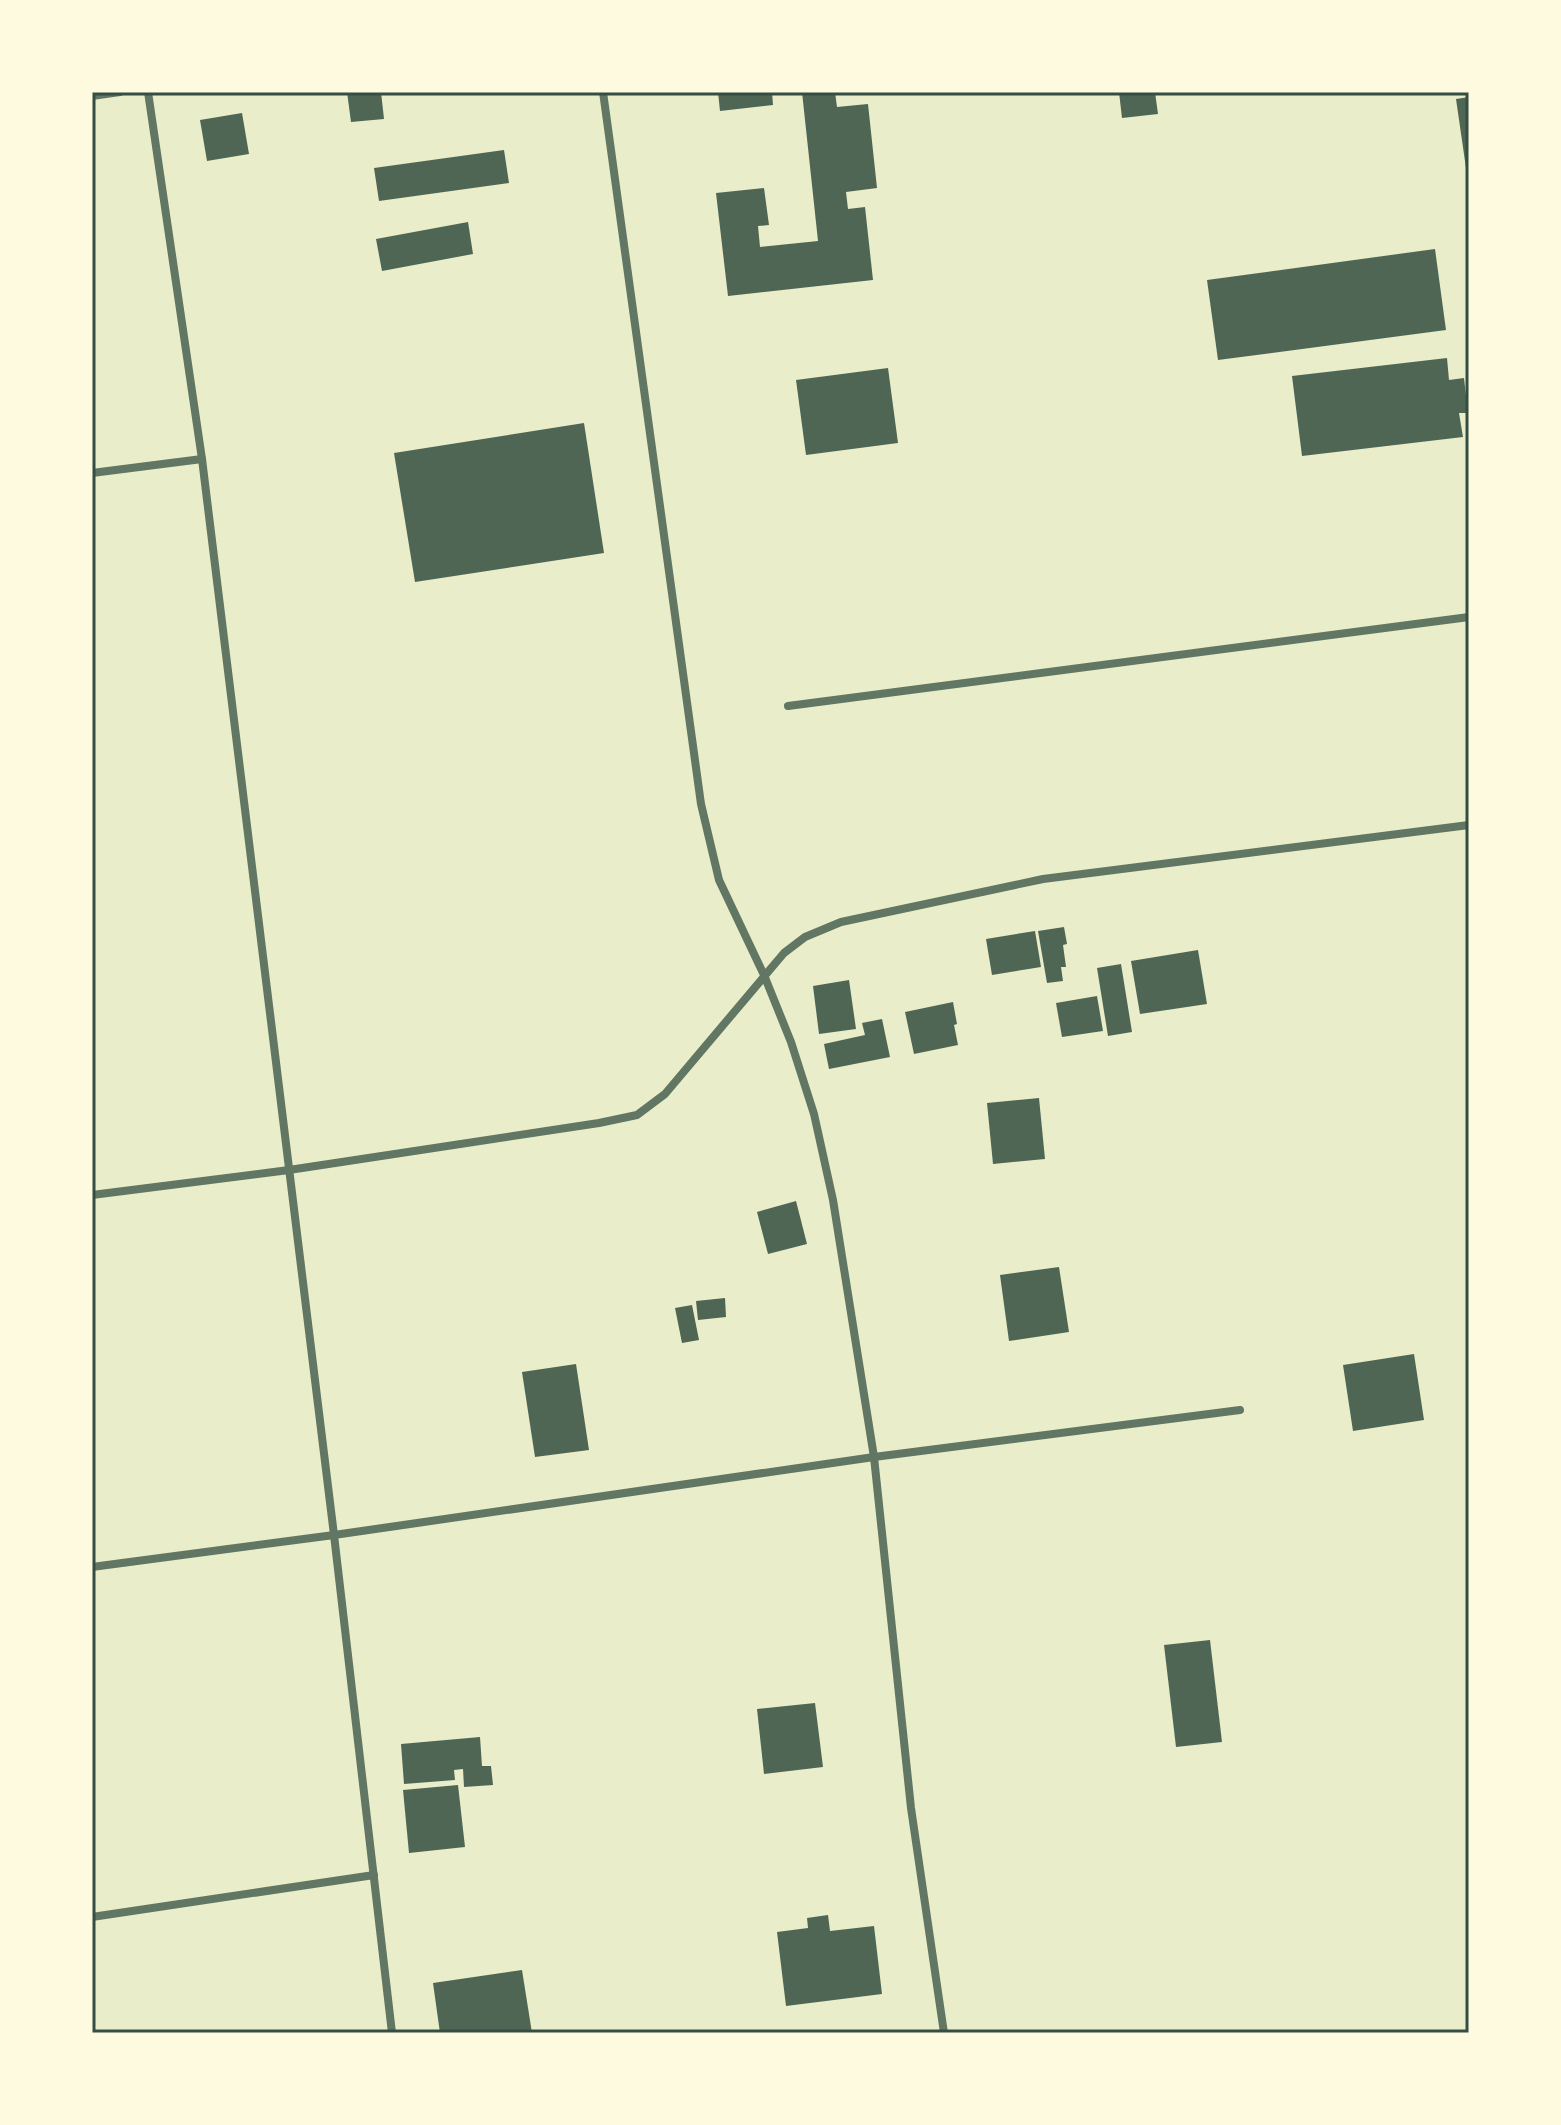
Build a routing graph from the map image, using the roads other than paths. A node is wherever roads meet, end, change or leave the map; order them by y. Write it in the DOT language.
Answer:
graph roads {
  1 [pos="120,92"];
  2 [pos="148,92"];
  3 [pos="603,92"];
  4 [pos="92,96"];
  5 [pos="202,459"];
  6 [pos="92,473"];
  7 [pos="1469,617"];
  8 [pos="788,706"];
  9 [pos="1469,825"];
  10 [pos="764,975"];
  11 [pos="289,1170"];
  12 [pos="92,1195"];
  13 [pos="1240,1410"];
  14 [pos="874,1457"];
  15 [pos="334,1535"];
  16 [pos="92,1567"];
  17 [pos="374,1875"];
  18 [pos="92,1917"];
  19 [pos="392,2033"];
  20 [pos="944,2033"];
  1 -- 4 [label="street"];
  2 -- 5 [label="street"];
  3 -- 10 [label="street"];
  5 -- 6 [label="street"];
  5 -- 11 [label="street"];
  7 -- 8 [label="street"];
  9 -- 10 [label="street"];
  10 -- 11 [label="street"];
  10 -- 14 [label="street"];
  11 -- 12 [label="street"];
  11 -- 15 [label="street"];
  13 -- 14 [label="street"];
  14 -- 15 [label="street"];
  14 -- 20 [label="street"];
  15 -- 16 [label="street"];
  15 -- 17 [label="street"];
  17 -- 18 [label="street"];
  17 -- 19 [label="street"];
}
